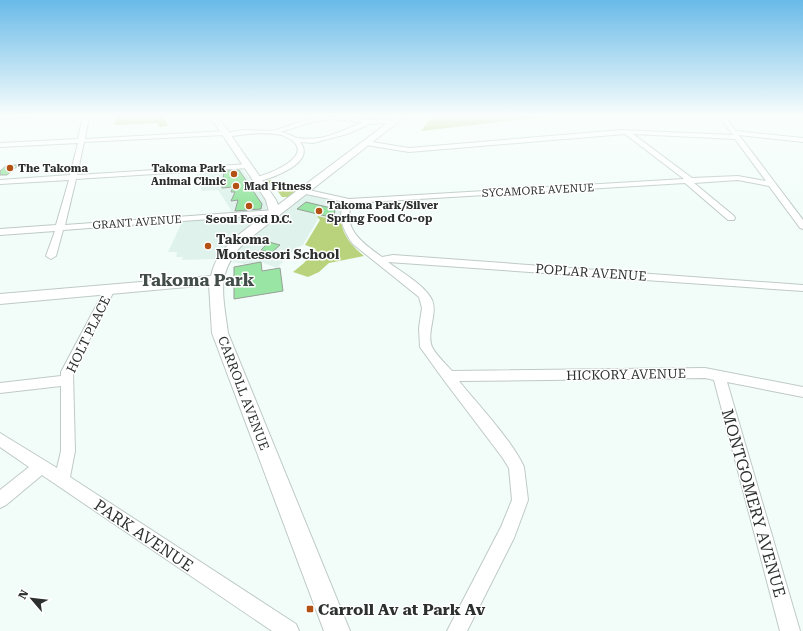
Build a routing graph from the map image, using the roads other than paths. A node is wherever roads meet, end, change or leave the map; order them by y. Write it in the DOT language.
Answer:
graph roads {
  1 [pos="11,144"];
  2 [pos="80,144"];
  3 [pos="233,144"];
  4 [pos="299,144"];
  5 [pos="308,144"];
  6 [pos="364,144"];
  7 [pos="375,144"];
  8 [pos="476,144"];
  9 [pos="642,144"];
  10 [pos="742,144"];
  11 [pos="0,145"];
  12 [pos="301,151"];
  13 [pos="248,166"];
  14 [pos="72,178"];
  15 [pos="257,180"];
  16 [pos="689,181"];
  17 [pos="0,182"];
  18 [pos="773,184"];
  19 [pos="304,191"];
  20 [pos="349,200"];
  21 [pos="275,212"];
  22 [pos="731,218"];
  23 [pos="803,226"];
  24 [pos="60,227"];
  25 [pos="0,232"];
  26 [pos="51,256"];
  27 [pos="380,260"];
  28 [pos="217,280"];
  29 [pos="803,288"];
  30 [pos="110,289"];
  31 [pos="0,299"];
  32 [pos="718,375"];
  33 [pos="448,376"];
  34 [pos="67,380"];
  35 [pos="0,388"];
  36 [pos="803,392"];
  37 [pos="0,439"];
  38 [pos="41,466"];
  39 [pos="62,480"];
  40 [pos="0,500"];
  41 [pos="289,631"];
  42 [pos="337,631"];
  43 [pos="457,631"];
  44 [pos="790,631"];
  1 -- 11 [label="street"];
  2 -- 14 [label="street"];
  3 -- 13 [label="main road"];
  4 -- 12 [label="street"];
  5 -- 12 [label="street"];
  6 -- 19 [label="main road, CARROLL AVENUE"];
  7 -- 8 [label="street"];
  9 -- 16 [label="street"];
  10 -- 18 [label="street"];
  12 -- 15 [label="street"];
  13 -- 14 [label="street"];
  13 -- 15 [label="main road"];
  14 -- 17 [label="street"];
  14 -- 24 [label="street"];
  15 -- 21 [label="main road"];
  16 -- 18 [label="street, SYCAMORE AVENUE"];
  16 -- 20 [label="street, SYCAMORE AVENUE"];
  16 -- 22 [label="street"];
  18 -- 23 [label="street"];
  19 -- 20 [label="street, SYCAMORE AVENUE"];
  19 -- 21 [label="main road, CARROLL AVENUE"];
  20 -- 27 [label="street"];
  21 -- 24 [label="street, GRANT AVENUE"];
  21 -- 28 [label="main road, CARROLL AVENUE"];
  24 -- 25 [label="street, GRANT AVENUE"];
  24 -- 26 [label="street"];
  27 -- 29 [label="street, POPLAR AVENUE"];
  27 -- 33 [label="street"];
  28 -- 30 [label="main road"];
  28 -- 42 [label="main road, CARROLL AVENUE"];
  30 -- 31 [label="main road"];
  30 -- 34 [label="street, HOLT PLACE"];
  32 -- 33 [label="street, HICKORY AVENUE"];
  32 -- 36 [label="street, HICKORY AVENUE"];
  32 -- 44 [label="street, MONTGOMERY AVENUE"];
  33 -- 43 [label="street"];
  34 -- 35 [label="street"];
  34 -- 39 [label="street, HOLT PLACE"];
  37 -- 38 [label="street, PARK AVENUE"];
  38 -- 39 [label="street, PARK AVENUE"];
  38 -- 40 [label="street"];
  39 -- 41 [label="street, PARK AVENUE"];
}
